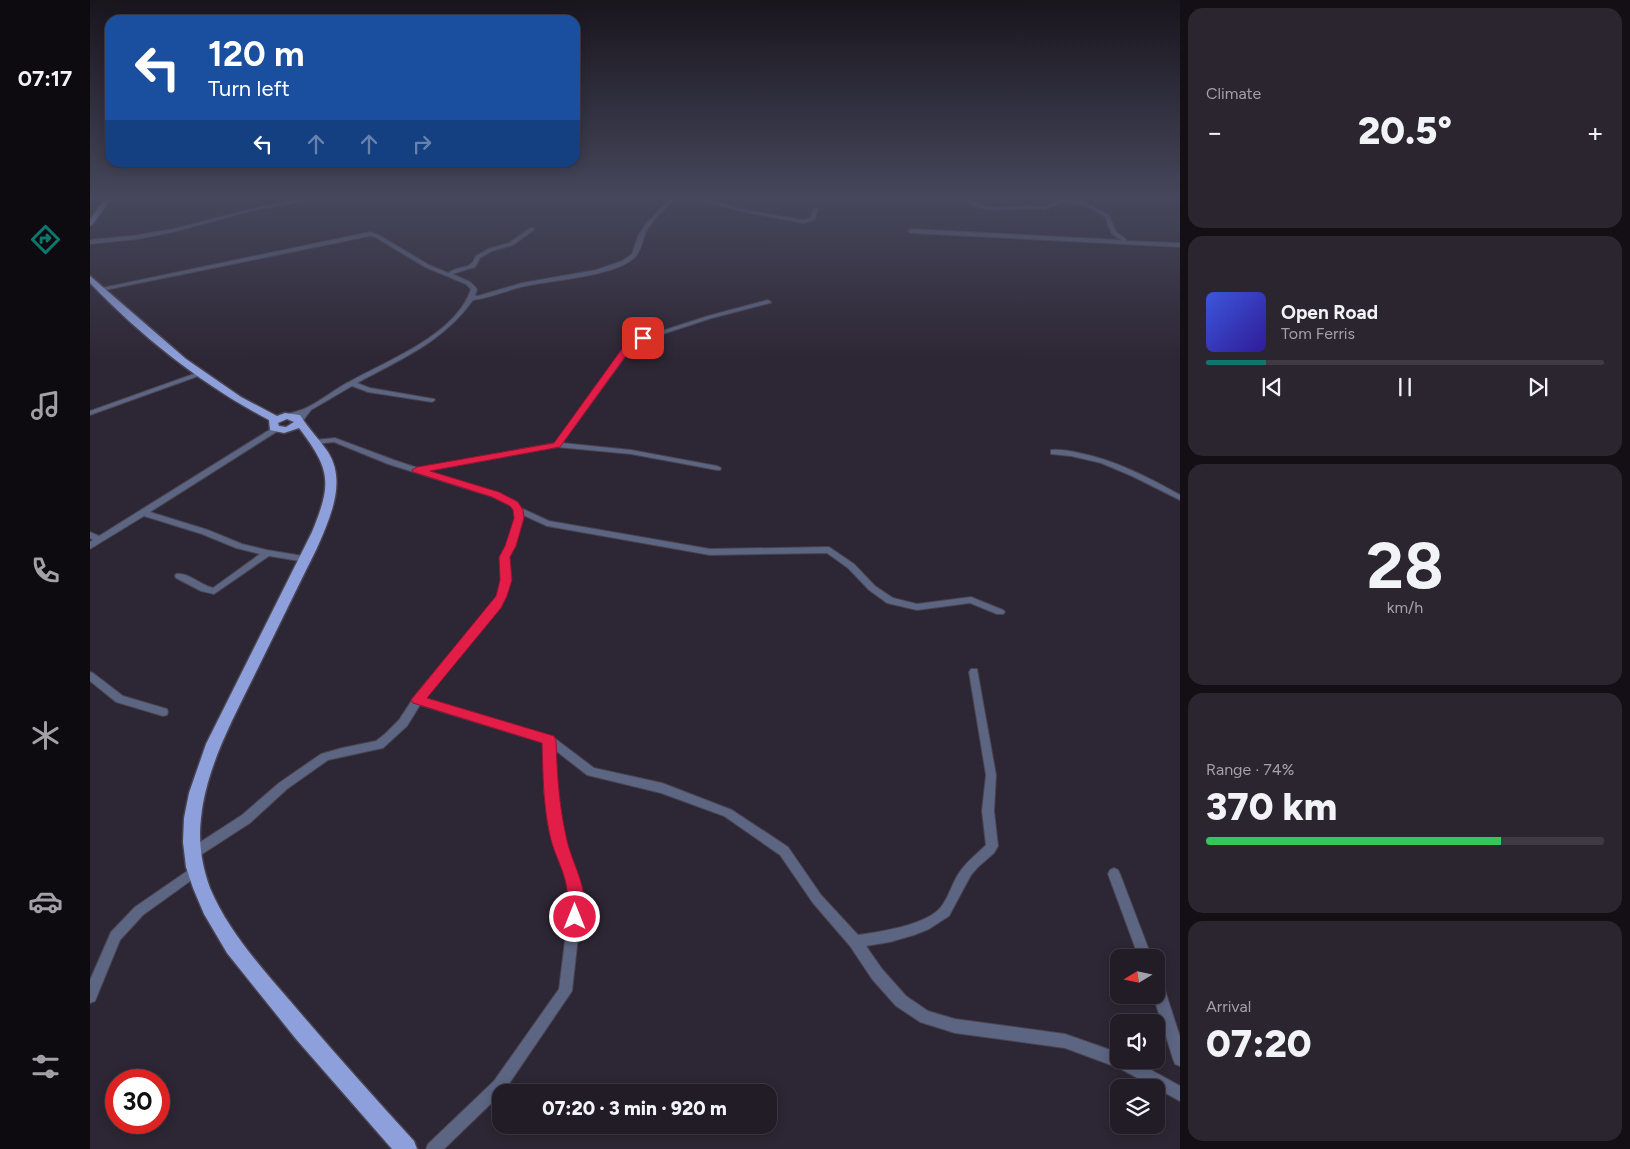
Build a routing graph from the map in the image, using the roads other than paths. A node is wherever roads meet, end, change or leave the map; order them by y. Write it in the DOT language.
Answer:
graph roads {
  1 [pos="279,253"];
  2 [pos="405,253"];
  3 [pos="487,253"];
  4 [pos="636,253"];
  5 [pos="450,274"];
  6 [pos="90,278"];
  7 [pos="100,289"];
  8 [pos="471,298"];
  9 [pos="768,302"];
  10 [pos="202,373"];
  11 [pos="351,383"];
  12 [pos="432,400"];
  13 [pos="90,413"];
  14 [pos="296,419"];
  15 [pos="280,426"];
  16 [pos="314,441"];
  17 [pos="557,445"];
  18 [pos="1054,452"];
  19 [pos="717,468"];
  20 [pos="417,470"];
  21 [pos="1180,498"];
  22 [pos="518,510"];
  23 [pos="143,513"];
  24 [pos="90,535"];
  25 [pos="100,540"];
  26 [pos="90,546"];
  27 [pos="266,553"];
  28 [pos="306,560"];
  29 [pos="179,576"];
  30 [pos="1000,612"];
  31 [pos="974,672"];
  32 [pos="90,676"];
  33 [pos="418,700"];
  34 [pos="163,712"];
  35 [pos="549,740"];
  36 [pos="192,854"];
  37 [pos="196,870"];
  38 [pos="1114,874"];
  39 [pos="856,942"];
  40 [pos="1143,949"];
  41 [pos="90,996"];
  42 [pos="1162,1004"];
  43 [pos="1180,1058"];
  44 [pos="1180,1094"];
  45 [pos="406,1149"];
  46 [pos="433,1149"];
  1 -- 7 [label="street"];
  2 -- 5 [label="street"];
  3 -- 5 [label="street"];
  4 -- 8 [label="street"];
  5 -- 8 [label="street"];
  6 -- 7 [label="main road"];
  7 -- 10 [label="main road"];
  8 -- 11 [label="street"];
  9 -- 17 [label="street"];
  10 -- 13 [label="street"];
  10 -- 15 [label="main road"];
  11 -- 12 [label="street"];
  11 -- 14 [label="street"];
  14 -- 15 [label="main road"];
  14 -- 16 [label="main road"];
  15 -- 16 [label="main road"];
  15 -- 23 [label="street"];
  16 -- 20 [label="street"];
  16 -- 28 [label="main road"];
  17 -- 19 [label="street"];
  17 -- 20 [label="street"];
  18 -- 21 [label="street"];
  20 -- 22 [label="street"];
  22 -- 30 [label="street"];
  22 -- 33 [label="street"];
  23 -- 25 [label="street"];
  23 -- 27 [label="street"];
  24 -- 25 [label="street"];
  25 -- 26 [label="street"];
  27 -- 28 [label="street"];
  27 -- 29 [label="street"];
  28 -- 36 [label="main road"];
  31 -- 39 [label="street"];
  32 -- 34 [label="street"];
  33 -- 35 [label="street"];
  33 -- 36 [label="street"];
  35 -- 39 [label="street"];
  35 -- 46 [label="street"];
  36 -- 37 [label="main road"];
  37 -- 41 [label="street"];
  37 -- 45 [label="main road"];
  38 -- 40 [label="street"];
  39 -- 44 [label="street"];
  42 -- 43 [label="street"];
}
